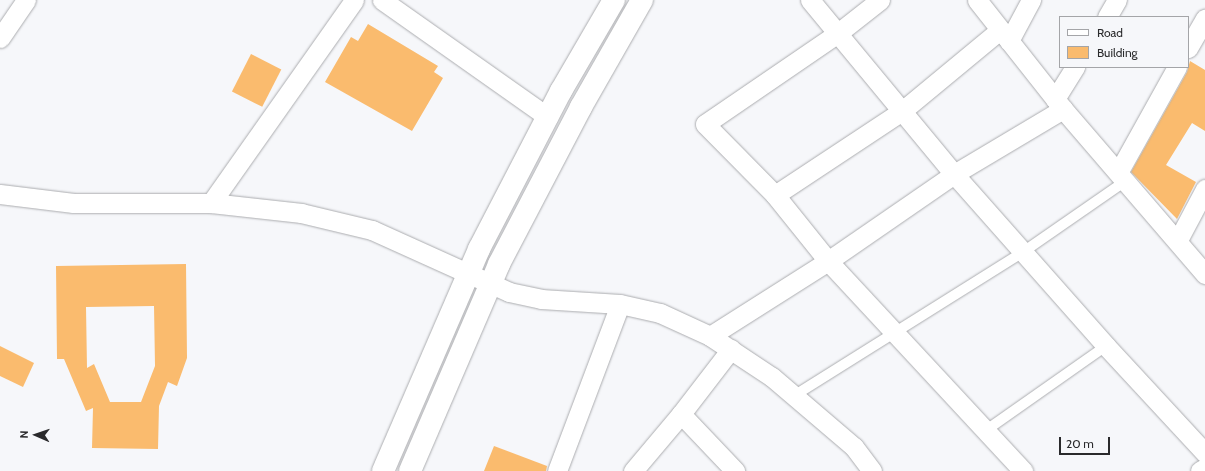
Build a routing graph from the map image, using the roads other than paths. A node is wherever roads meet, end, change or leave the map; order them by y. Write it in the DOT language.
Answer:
graph roads {
  1 [pos="26,0"];
  2 [pos="354,0"];
  3 [pos="382,0"];
  4 [pos="614,0"];
  5 [pos="642,0"];
  6 [pos="810,0"];
  7 [pos="880,0"];
  8 [pos="977,0"];
  9 [pos="1031,0"];
  10 [pos="1117,0"];
  11 [pos="1108,16"];
  12 [pos="1205,18"];
  13 [pos="838,33"];
  14 [pos="1005,35"];
  15 [pos="0,38"];
  16 [pos="1189,46"];
  17 [pos="1075,68"];
  18 [pos="1176,68"];
  19 [pos="1059,104"];
  20 [pos="902,111"];
  21 [pos="548,117"];
  22 [pos="954,174"];
  23 [pos="1123,175"];
  24 [pos="1205,189"];
  25 [pos="0,194"];
  26 [pos="775,195"];
  27 [pos="211,202"];
  28 [pos="1178,240"];
  29 [pos="1023,252"];
  30 [pos="828,261"];
  31 [pos="469,274"];
  32 [pos="1205,274"];
  33 [pos="491,284"];
  34 [pos="620,304"];
  35 [pos="893,331"];
  36 [pos="710,336"];
  37 [pos="1106,346"];
  38 [pos="731,349"];
  39 [pos="795,395"];
  40 [pos="681,414"];
  41 [pos="985,431"];
  42 [pos="1205,453"];
  43 [pos="1205,468"];
  44 [pos="383,471"];
  45 [pos="410,471"];
  46 [pos="557,471"];
  47 [pos="634,471"];
  48 [pos="735,471"];
  49 [pos="872,471"];
  50 [pos="1023,471"];
  51 [pos="1200,471"];
  1 -- 15 [label="street"];
  2 -- 27 [label="street"];
  3 -- 21 [label="street"];
  4 -- 21 [label="street"];
  5 -- 33 [label="street"];
  6 -- 13 [label="street"];
  7 -- 13 [label="street"];
  8 -- 14 [label="street"];
  9 -- 14 [label="street"];
  10 -- 11 [label="street"];
  12 -- 16 [label="street"];
  13 -- 20 [label="street"];
  13 -- 26 [label="street"];
  14 -- 19 [label="street"];
  14 -- 20 [label="street"];
  17 -- 19 [label="street"];
  18 -- 23 [label="street"];
  19 -- 22 [label="street"];
  19 -- 23 [label="street"];
  20 -- 22 [label="street"];
  20 -- 26 [label="street"];
  21 -- 31 [label="street"];
  22 -- 29 [label="street"];
  22 -- 30 [label="street"];
  23 -- 28 [label="street"];
  23 -- 29 [label="lane"];
  24 -- 28 [label="street"];
  25 -- 27 [label="street"];
  26 -- 30 [label="street"];
  27 -- 31 [label="street"];
  28 -- 32 [label="street"];
  29 -- 35 [label="lane"];
  29 -- 37 [label="street"];
  30 -- 35 [label="street"];
  30 -- 36 [label="street"];
  31 -- 33 [label="street"];
  31 -- 44 [label="street"];
  33 -- 34 [label="street"];
  33 -- 45 [label="street"];
  34 -- 36 [label="street"];
  34 -- 46 [label="street"];
  35 -- 39 [label="lane"];
  35 -- 41 [label="street"];
  36 -- 38 [label="street"];
  37 -- 41 [label="lane"];
  37 -- 42 [label="street"];
  38 -- 39 [label="street"];
  38 -- 40 [label="street"];
  39 -- 49 [label="street"];
  40 -- 47 [label="street"];
  40 -- 48 [label="street"];
  41 -- 50 [label="street"];
  43 -- 51 [label="street"];
}
